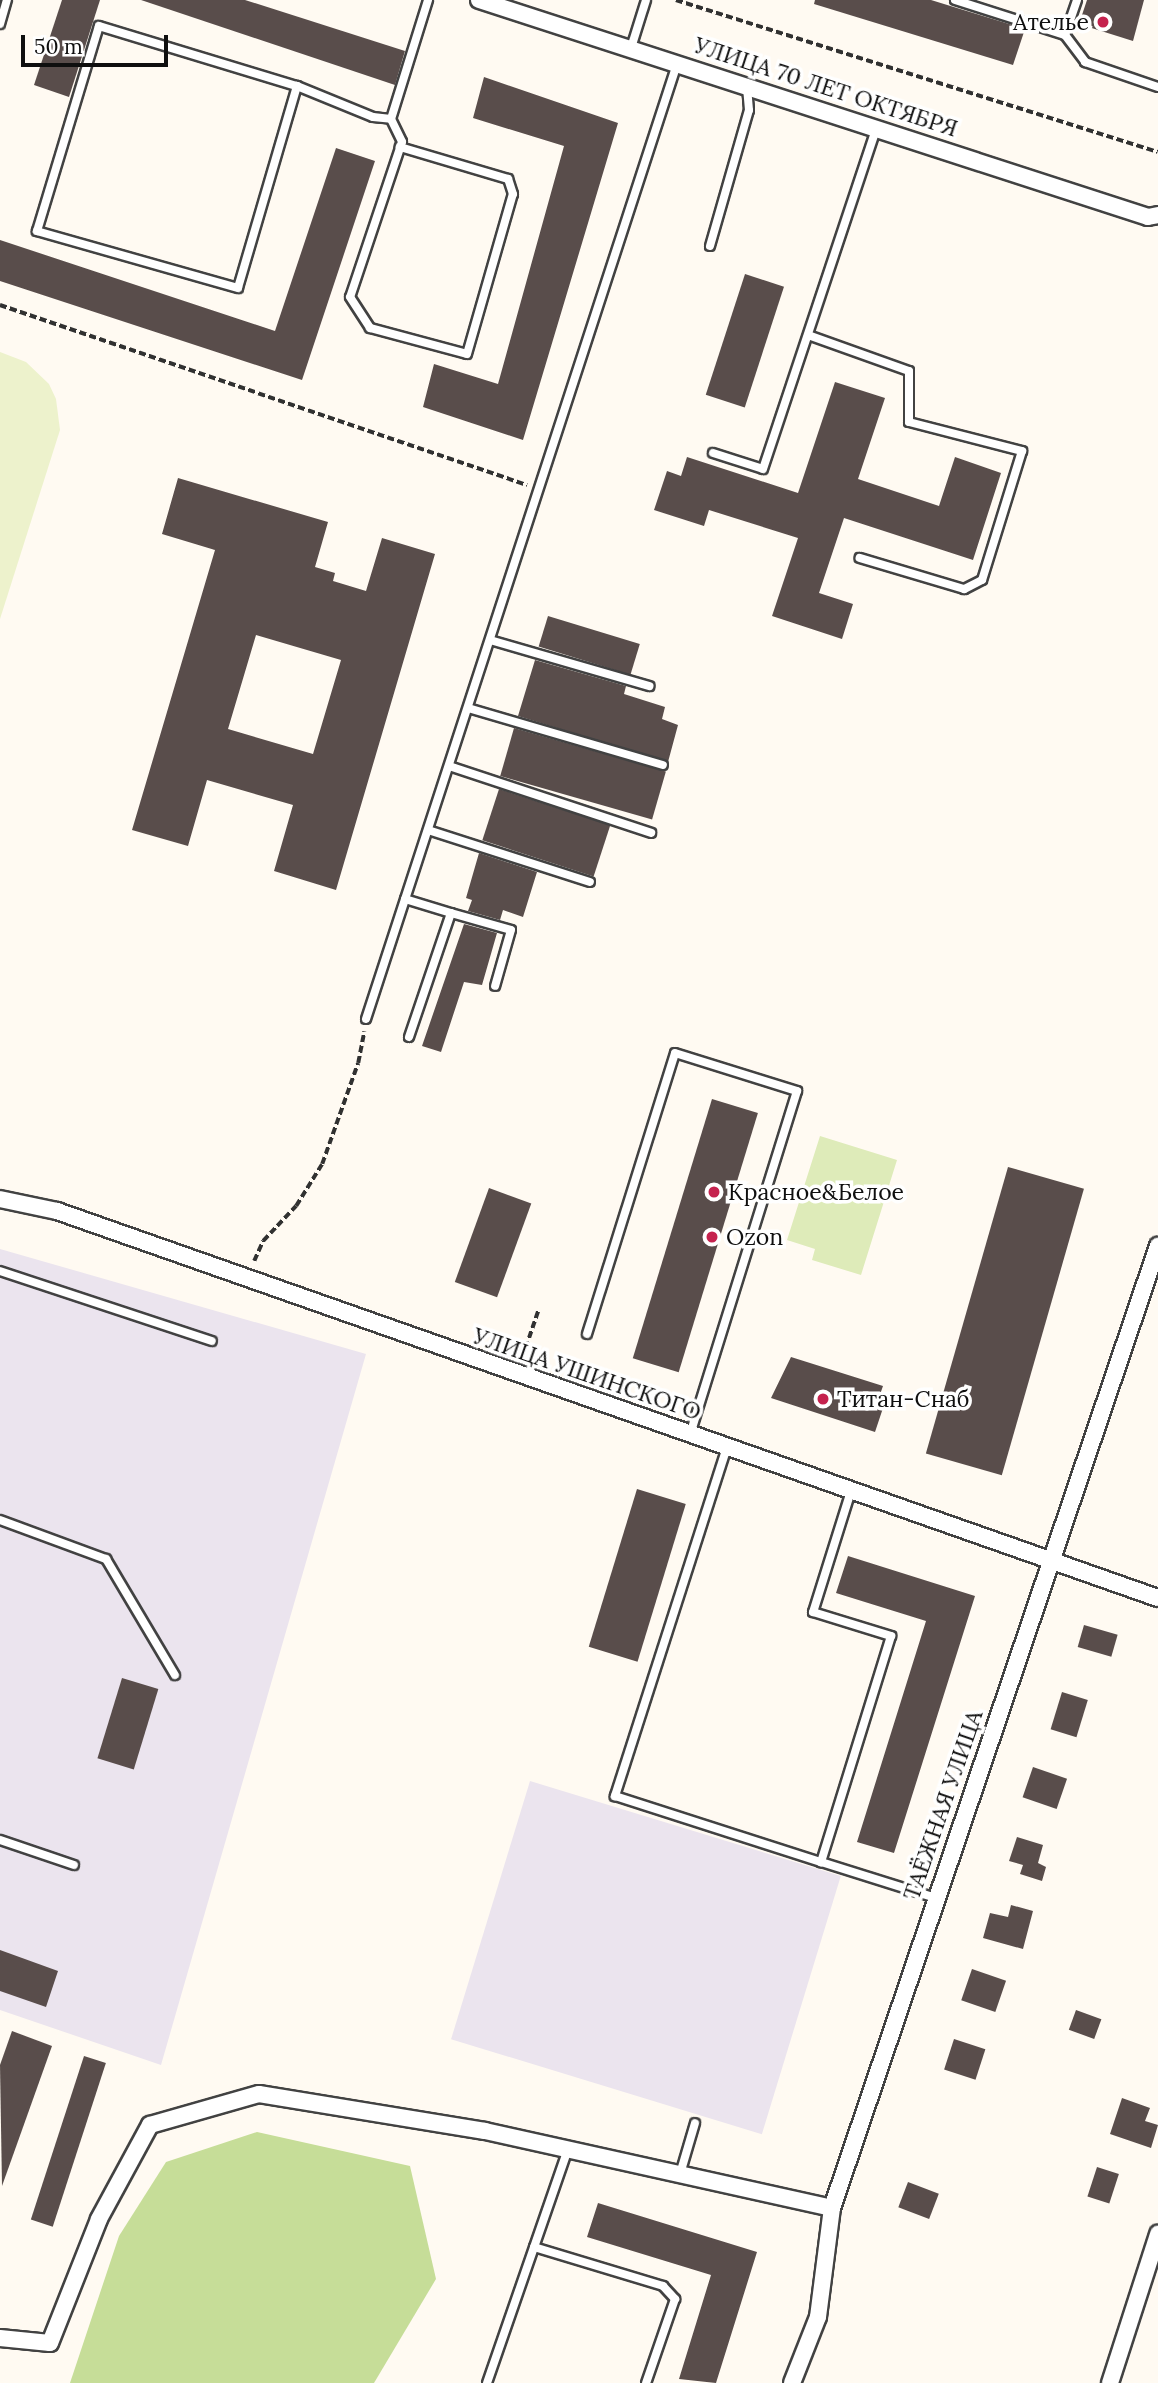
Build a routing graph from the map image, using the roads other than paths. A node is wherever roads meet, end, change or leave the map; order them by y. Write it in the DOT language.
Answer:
graph roads {
  1 [pos="7,0"];
  2 [pos="428,0"];
  3 [pos="479,0"];
  4 [pos="646,0"];
  5 [pos="954,0"];
  6 [pos="1077,0"];
  7 [pos="507,4"];
  8 [pos="0,24"];
  9 [pos="1065,35"];
  10 [pos="631,48"];
  11 [pos="678,62"];
  12 [pos="746,84"];
  13 [pos="297,86"];
  14 [pos="1158,87"];
  15 [pos="391,119"];
  16 [pos="877,126"];
  17 [pos="400,147"];
  18 [pos="1158,215"];
  19 [pos="710,246"];
  20 [pos="808,335"];
  21 [pos="713,453"];
  22 [pos="860,558"];
  23 [pos="490,640"];
  24 [pos="649,686"];
  25 [pos="468,708"];
  26 [pos="663,765"];
  27 [pos="449,766"];
  28 [pos="428,830"];
  29 [pos="651,833"];
  30 [pos="590,882"];
  31 [pos="405,899"];
  32 [pos="451,913"];
  33 [pos="495,986"];
  34 [pos="366,1019"];
  35 [pos="409,1037"];
  36 [pos="0,1199"];
  37 [pos="1158,1246"];
  38 [pos="0,1271"];
  39 [pos="587,1334"];
  40 [pos="212,1341"];
  41 [pos="690,1434"];
  42 [pos="727,1447"];
  43 [pos="851,1491"];
  44 [pos="0,1520"];
  45 [pos="1049,1560"];
  46 [pos="1158,1598"];
  47 [pos="175,1675"];
  48 [pos="0,1840"];
  49 [pos="821,1862"];
  50 [pos="74,1865"];
  51 [pos="936,1898"];
  52 [pos="695,2123"];
  53 [pos="568,2149"];
  54 [pos="680,2174"];
  55 [pos="832,2208"];
  56 [pos="1158,2234"];
  57 [pos="534,2248"];
  58 [pos="0,2338"];
  59 [pos="487,2383"];
  60 [pos="646,2383"];
  61 [pos="792,2383"];
  62 [pos="1110,2383"];
  1 -- 8 [label="lane"];
  2 -- 15 [label="lane"];
  3 -- 7 [label="street, УЛИЦА 70 ЛЕТ ОКТЯБРЯ"];
  4 -- 10 [label="lane"];
  5 -- 9 [label="lane"];
  6 -- 9 [label="lane"];
  7 -- 10 [label="street, УЛИЦА 70 ЛЕТ ОКТЯБРЯ"];
  9 -- 14 [label="lane"];
  10 -- 11 [label="street, УЛИЦА 70 ЛЕТ ОКТЯБРЯ"];
  11 -- 12 [label="street, УЛИЦА 70 ЛЕТ ОКТЯБРЯ"];
  11 -- 23 [label="lane"];
  12 -- 16 [label="street, УЛИЦА 70 ЛЕТ ОКТЯБРЯ"];
  12 -- 19 [label="lane"];
  13 -- 13 [label="lane"];
  13 -- 15 [label="lane"];
  15 -- 17 [label="lane"];
  16 -- 18 [label="street, УЛИЦА 70 ЛЕТ ОКТЯБРЯ"];
  16 -- 20 [label="lane"];
  17 -- 17 [label="lane"];
  20 -- 21 [label="lane"];
  20 -- 22 [label="lane"];
  23 -- 24 [label="lane"];
  23 -- 25 [label="lane"];
  25 -- 26 [label="lane"];
  25 -- 27 [label="lane"];
  27 -- 28 [label="lane"];
  27 -- 29 [label="lane"];
  28 -- 30 [label="lane"];
  28 -- 31 [label="lane"];
  31 -- 32 [label="lane"];
  31 -- 34 [label="lane"];
  32 -- 33 [label="lane"];
  32 -- 35 [label="lane"];
  36 -- 41 [label="street, УЛИЦА УШИНСКОГО"];
  37 -- 45 [label="street, ТАЁЖНАЯ УЛИЦА"];
  38 -- 40 [label="lane"];
  39 -- 41 [label="lane"];
  41 -- 42 [label="street, УЛИЦА УШИНСКОГО"];
  42 -- 43 [label="street, УЛИЦА УШИНСКОГО"];
  42 -- 49 [label="lane"];
  43 -- 45 [label="street, УЛИЦА УШИНСКОГО"];
  43 -- 49 [label="lane"];
  44 -- 47 [label="lane"];
  45 -- 46 [label="street, УЛИЦА УШИНСКОГО"];
  45 -- 51 [label="street, ТАЁЖНАЯ УЛИЦА"];
  48 -- 50 [label="lane"];
  49 -- 51 [label="lane"];
  51 -- 55 [label="street, ТАЁЖНАЯ УЛИЦА"];
  52 -- 54 [label="lane"];
  53 -- 54 [label="street"];
  53 -- 57 [label="lane"];
  53 -- 58 [label="street"];
  54 -- 55 [label="street"];
  55 -- 61 [label="street, ТАЁЖНАЯ УЛИЦА"];
  56 -- 62 [label="street"];
  57 -- 59 [label="lane"];
  57 -- 60 [label="lane"];
}
